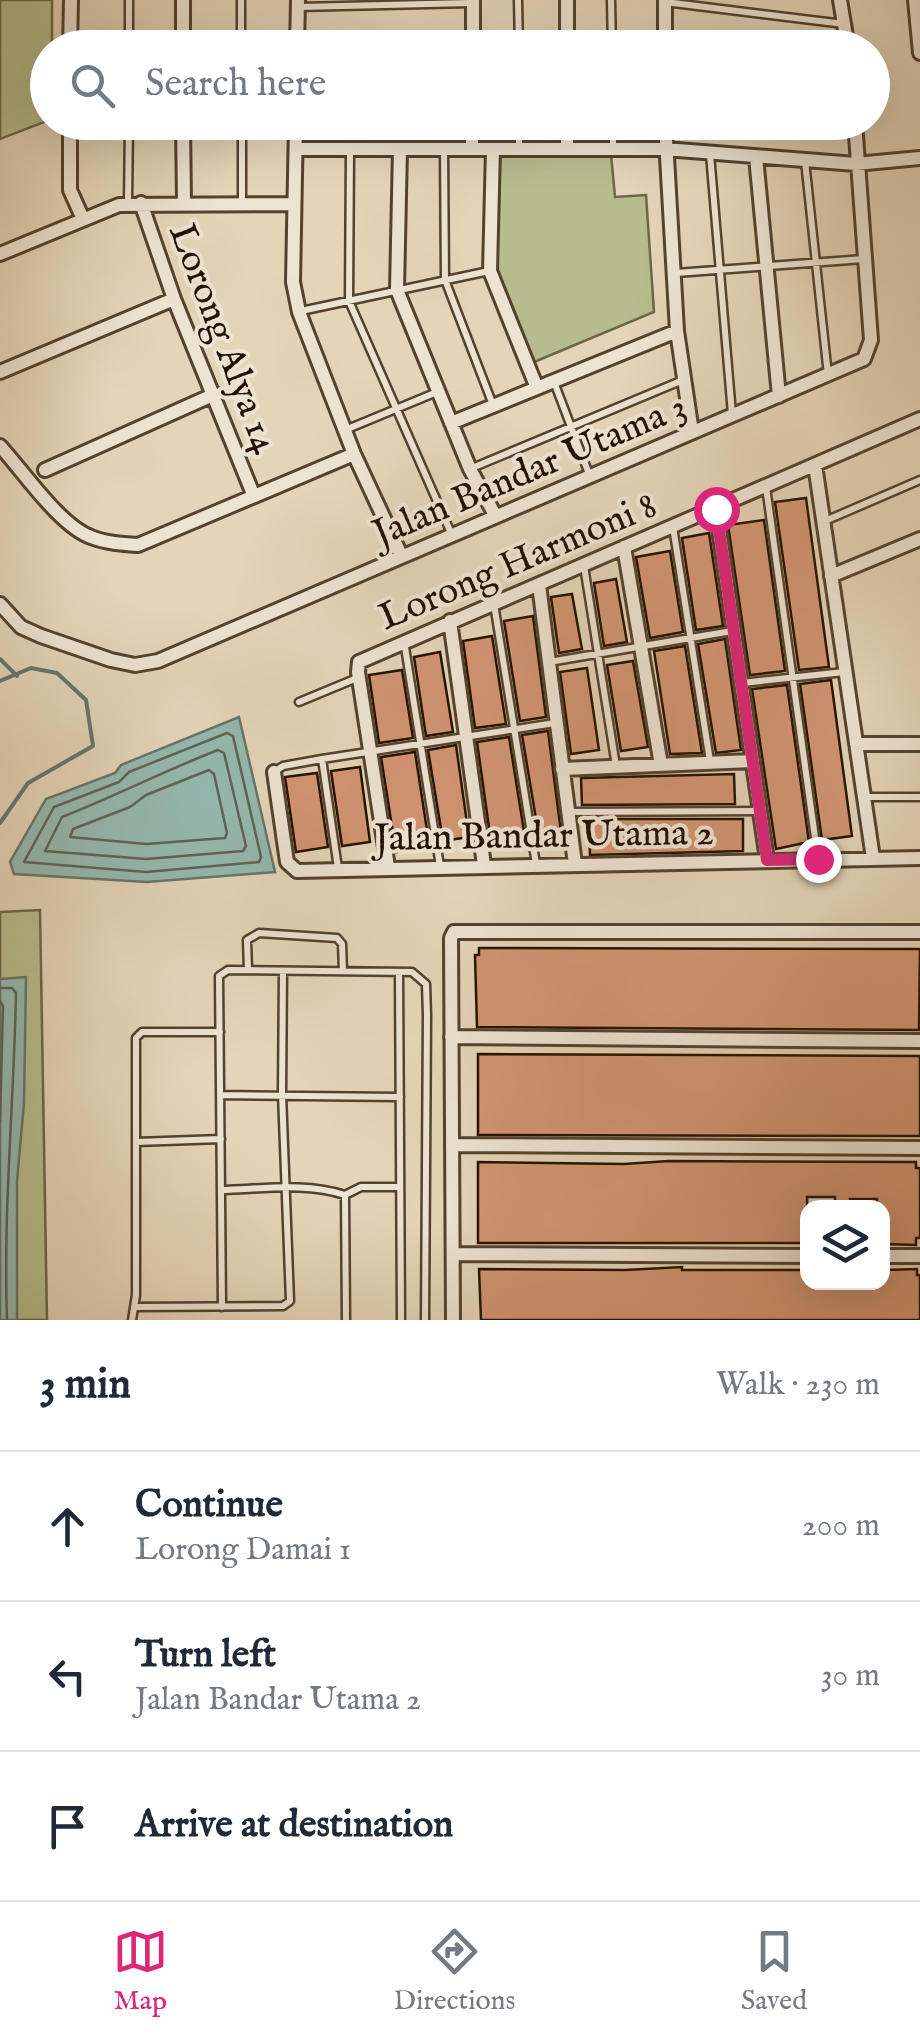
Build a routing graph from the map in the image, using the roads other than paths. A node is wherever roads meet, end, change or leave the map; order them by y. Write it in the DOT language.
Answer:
graph roads {
  1 [pos="71,0"];
  2 [pos="129,0"];
  3 [pos="184,0"];
  4 [pos="240,0"];
  5 [pos="518,0"];
  6 [pos="567,0"];
  7 [pos="611,0"];
  8 [pos="840,0"];
  9 [pos="915,0"];
  10 [pos="665,1"];
  11 [pos="472,2"];
  12 [pos="298,3"];
  13 [pos="845,24"];
  14 [pos="70,30"];
  15 [pos="129,30"];
  16 [pos="183,30"];
  17 [pos="241,30"];
  18 [pos="297,30"];
  19 [pos="472,30"];
  20 [pos="518,30"];
  21 [pos="567,30"];
  22 [pos="612,30"];
  23 [pos="665,30"];
  24 [pos="846,30"];
  25 [pos="919,38"];
  26 [pos="920,53"];
  27 [pos="70,140"];
  28 [pos="129,140"];
  29 [pos="183,140"];
  30 [pos="242,140"];
  31 [pos="296,140"];
  32 [pos="472,140"];
  33 [pos="519,140"];
  34 [pos="567,140"];
  35 [pos="613,140"];
  36 [pos="665,140"];
  37 [pos="855,140"];
  38 [pos="296,149"];
  39 [pos="350,149"];
  40 [pos="400,149"];
  41 [pos="444,149"];
  42 [pos="493,149"];
  43 [pos="665,149"];
  44 [pos="472,150"];
  45 [pos="519,150"];
  46 [pos="567,150"];
  47 [pos="613,150"];
  48 [pos="710,154"];
  49 [pos="756,157"];
  50 [pos="920,158"];
  51 [pos="805,161"];
  52 [pos="856,164"];
  53 [pos="184,203"];
  54 [pos="134,204"];
  55 [pos="242,204"];
  56 [pos="294,204"];
  57 [pos="83,219"];
  58 [pos="0,254"];
  59 [pos="864,259"];
  60 [pos="816,262"];
  61 [pos="766,266"];
  62 [pos="490,270"];
  63 [pos="720,270"];
  64 [pos="672,274"];
  65 [pos="446,280"];
  66 [pos="397,290"];
  67 [pos="174,299"];
  68 [pos="349,301"];
  69 [pos="298,312"];
  70 [pos="677,332"];
  71 [pos="0,372"];
  72 [pos="828,376"];
  73 [pos="683,380"];
  74 [pos="554,382"];
  75 [pos="538,388"];
  76 [pos="438,391"];
  77 [pos="215,394"];
  78 [pos="779,396"];
  79 [pos="494,406"];
  80 [pos="397,410"];
  81 [pos="732,415"];
  82 [pos="920,419"];
  83 [pos="451,423"];
  84 [pos="569,427"];
  85 [pos="345,430"];
  86 [pos="692,432"];
  87 [pos="0,446"];
  88 [pos="354,454"];
  89 [pos="815,464"];
  90 [pos="470,469"];
  91 [pos="45,470"];
  92 [pos="589,474"];
  93 [pos="920,480"];
  94 [pos="766,487"];
  95 [pos="253,494"];
  96 [pos="716,509"];
  97 [pos="495,515"];
  98 [pos="824,521"];
  99 [pos="673,526"];
  100 [pos="452,533"];
  101 [pos="920,539"];
  102 [pos="624,548"];
  103 [pos="401,554"];
  104 [pos="584,564"];
  105 [pos="831,576"];
  106 [pos="539,584"];
  107 [pos="494,603"];
  108 [pos="0,604"];
  109 [pos="450,620"];
  110 [pos="734,630"];
  111 [pos="691,638"];
  112 [pos="404,640"];
  113 [pos="641,646"];
  114 [pos="598,654"];
  115 [pos="549,662"];
  116 [pos="845,672"];
  117 [pos="359,677"];
  118 [pos="793,677"];
  119 [pos="741,683"];
  120 [pos="298,702"];
  121 [pos="556,723"];
  122 [pos="516,729"];
  123 [pos="466,736"];
  124 [pos="420,744"];
  125 [pos="856,744"];
  126 [pos="920,744"];
  127 [pos="369,753"];
  128 [pos="322,759"];
  129 [pos="752,761"];
  130 [pos="710,763"];
  131 [pos="661,765"];
  132 [pos="616,767"];
  133 [pos="562,769"];
  134 [pos="274,772"];
  135 [pos="864,797"];
  136 [pos="920,797"];
  137 [pos="760,811"];
  138 [pos="568,812"];
  139 [pos="872,858"];
  140 [pos="920,858"];
  141 [pos="818,859"];
  142 [pos="767,860"];
  143 [pos="536,864"];
  144 [pos="575,864"];
  145 [pos="440,866"];
  146 [pos="484,866"];
  147 [pos="388,868"];
  148 [pos="338,870"];
  149 [pos="920,932"];
  150 [pos="248,970"];
  151 [pos="282,971"];
  152 [pos="343,972"];
  153 [pos="399,972"];
  154 [pos="220,1032"];
  155 [pos="451,1037"];
  156 [pos="920,1041"];
  157 [pos="282,1094"];
  158 [pos="220,1095"];
  159 [pos="400,1097"];
  160 [pos="221,1139"];
  161 [pos="136,1142"];
  162 [pos="452,1146"];
  163 [pos="920,1148"];
  164 [pos="400,1187"];
  165 [pos="285,1189"];
  166 [pos="221,1190"];
  167 [pos="345,1195"];
  168 [pos="453,1254"];
  169 [pos="800,1256"];
  170 [pos="890,1256"];
  171 [pos="920,1256"];
  172 [pos="134,1307"];
  173 [pos="207,1307"];
  174 [pos="222,1307"];
  175 [pos="132,1320"];
  176 [pos="207,1320"];
  177 [pos="346,1320"];
  178 [pos="402,1320"];
  179 [pos="425,1320"];
  180 [pos="453,1320"];
  1 -- 14 [label="street"];
  2 -- 15 [label="lane"];
  3 -- 16 [label="street"];
  4 -- 17 [label="lane"];
  5 -- 20 [label="lane"];
  6 -- 21 [label="street"];
  7 -- 22 [label="lane"];
  8 -- 13 [label="street"];
  9 -- 25 [label="street"];
  10 -- 13 [label="lane"];
  10 -- 23 [label="street"];
  11 -- 12 [label="lane"];
  11 -- 19 [label="street"];
  12 -- 18 [label="street"];
  13 -- 24 [label="street"];
  25 -- 26 [label="street"];
  27 -- 57 [label="street"];
  28 -- 54 [label="lane"];
  29 -- 53 [label="street"];
  30 -- 55 [label="lane"];
  31 -- 38 [label="street"];
  32 -- 44 [label="street"];
  33 -- 45 [label="lane"];
  34 -- 46 [label="street"];
  35 -- 47 [label="lane"];
  36 -- 43 [label="street"];
  37 -- 52 [label="street, Jalan Bandar Utama 3"];
  38 -- 39 [label="street"];
  38 -- 56 [label="street"];
  39 -- 40 [label="street"];
  39 -- 68 [label="lane"];
  40 -- 41 [label="street"];
  40 -- 66 [label="street"];
  41 -- 44 [label="street"];
  41 -- 65 [label="lane"];
  42 -- 44 [label="street"];
  42 -- 45 [label="street"];
  42 -- 62 [label="street"];
  43 -- 47 [label="street"];
  43 -- 48 [label="street"];
  43 -- 64 [label="street"];
  45 -- 46 [label="street"];
  46 -- 47 [label="street"];
  48 -- 49 [label="street"];
  48 -- 63 [label="lane"];
  49 -- 51 [label="street"];
  49 -- 61 [label="street"];
  50 -- 52 [label="street"];
  51 -- 52 [label="street"];
  51 -- 60 [label="lane"];
  52 -- 59 [label="street, Jalan Bandar Utama 3"];
  53 -- 54 [label="street"];
  53 -- 55 [label="street"];
  54 -- 57 [label="street"];
  54 -- 67 [label="street, Lorong Alya 14"];
  55 -- 56 [label="street"];
  56 -- 69 [label="street"];
  57 -- 58 [label="street"];
  59 -- 60 [label="lane"];
  59 -- 72 [label="street, Jalan Bandar Utama 3"];
  60 -- 61 [label="lane"];
  60 -- 72 [label="lane"];
  61 -- 63 [label="lane"];
  61 -- 78 [label="street"];
  62 -- 65 [label="lane"];
  62 -- 75 [label="street"];
  63 -- 64 [label="lane"];
  63 -- 81 [label="lane"];
  64 -- 70 [label="street"];
  65 -- 66 [label="lane"];
  65 -- 79 [label="lane"];
  66 -- 68 [label="lane"];
  66 -- 76 [label="street"];
  67 -- 71 [label="street"];
  67 -- 77 [label="street, Lorong Alya 14"];
  68 -- 69 [label="lane"];
  68 -- 80 [label="lane"];
  69 -- 85 [label="street"];
  70 -- 73 [label="street"];
  70 -- 74 [label="street"];
  72 -- 78 [label="street, Jalan Bandar Utama 3"];
  73 -- 84 [label="lane"];
  73 -- 86 [label="street"];
  74 -- 75 [label="street"];
  74 -- 84 [label="lane"];
  75 -- 79 [label="street"];
  76 -- 80 [label="lane"];
  76 -- 83 [label="street"];
  77 -- 91 [label="street"];
  77 -- 95 [label="street, Lorong Alya 14"];
  78 -- 81 [label="street, Jalan Bandar Utama 3"];
  79 -- 83 [label="street"];
  80 -- 85 [label="lane"];
  80 -- 100 [label="lane"];
  81 -- 86 [label="street, Jalan Bandar Utama 3"];
  82 -- 89 [label="street, Lorong Harmoni 8"];
  83 -- 90 [label="street"];
  84 -- 90 [label="lane"];
  84 -- 92 [label="lane"];
  85 -- 88 [label="street"];
  86 -- 92 [label="street, Jalan Bandar Utama 3"];
  87 -- 95 [label="street"];
  88 -- 95 [label="street"];
  88 -- 103 [label="street"];
  89 -- 94 [label="street, Lorong Harmoni 8"];
  89 -- 98 [label="street"];
  90 -- 97 [label="street"];
  92 -- 97 [label="street, Jalan Bandar Utama 3"];
  93 -- 98 [label="lane"];
  94 -- 96 [label="street, Lorong Harmoni 8"];
  94 -- 118 [label="lane"];
  96 -- 99 [label="street, Lorong Harmoni 8"];
  96 -- 110 [label="street"];
  97 -- 100 [label="street, Jalan Bandar Utama 3"];
  98 -- 105 [label="street"];
  99 -- 102 [label="street, Lorong Harmoni 8"];
  99 -- 111 [label="lane"];
  100 -- 103 [label="street, Jalan Bandar Utama 3"];
  101 -- 105 [label="street"];
  102 -- 104 [label="street, Lorong Harmoni 8"];
  102 -- 113 [label="street"];
  103 -- 108 [label="street, Jalan Bandar Utama 3"];
  104 -- 106 [label="street, Lorong Harmoni 8"];
  104 -- 114 [label="lane"];
  105 -- 116 [label="street"];
  106 -- 107 [label="street, Lorong Harmoni 8"];
  106 -- 115 [label="street"];
  107 -- 109 [label="street, Lorong Harmoni 8"];
  107 -- 122 [label="lane"];
  109 -- 112 [label="street, Lorong Harmoni 8"];
  109 -- 123 [label="street"];
  110 -- 111 [label="lane"];
  110 -- 119 [label="street"];
  111 -- 113 [label="lane"];
  111 -- 130 [label="lane"];
  112 -- 117 [label="street, Lorong Harmoni 8"];
  112 -- 124 [label="lane"];
  113 -- 114 [label="lane"];
  113 -- 131 [label="street"];
  114 -- 115 [label="lane"];
  114 -- 132 [label="lane"];
  115 -- 121 [label="street"];
  116 -- 118 [label="lane"];
  116 -- 125 [label="street"];
  117 -- 120 [label="lane"];
  117 -- 127 [label="street"];
  118 -- 119 [label="lane"];
  118 -- 141 [label="lane"];
  119 -- 129 [label="street"];
  121 -- 122 [label="lane"];
  121 -- 133 [label="street"];
  122 -- 123 [label="lane"];
  122 -- 143 [label="lane"];
  123 -- 124 [label="lane"];
  123 -- 146 [label="street"];
  124 -- 127 [label="lane"];
  124 -- 145 [label="lane"];
  125 -- 126 [label="street"];
  125 -- 135 [label="street"];
  127 -- 128 [label="lane"];
  127 -- 147 [label="street"];
  128 -- 134 [label="lane"];
  128 -- 148 [label="lane"];
  129 -- 130 [label="street"];
  129 -- 137 [label="street"];
  130 -- 131 [label="street"];
  131 -- 132 [label="street"];
  132 -- 133 [label="street"];
  133 -- 138 [label="street"];
  134 -- 148 [label="street, Jalan Bandar Utama 2"];
  135 -- 136 [label="lane"];
  135 -- 139 [label="street"];
  137 -- 138 [label="lane"];
  137 -- 142 [label="street"];
  138 -- 144 [label="street"];
  139 -- 140 [label="street, Jalan Bandar Utama 2"];
  139 -- 141 [label="street, Jalan Bandar Utama 2"];
  141 -- 142 [label="street, Jalan Bandar Utama 2"];
  142 -- 144 [label="street, Jalan Bandar Utama 2"];
  143 -- 144 [label="street, Jalan Bandar Utama 2"];
  143 -- 146 [label="street, Jalan Bandar Utama 2"];
  145 -- 146 [label="street, Jalan Bandar Utama 2"];
  145 -- 147 [label="street, Jalan Bandar Utama 2"];
  147 -- 148 [label="street, Jalan Bandar Utama 2"];
  149 -- 155 [label="street"];
  150 -- 151 [label="lane"];
  150 -- 152 [label="lane"];
  150 -- 154 [label="lane"];
  151 -- 152 [label="lane"];
  151 -- 157 [label="lane"];
  152 -- 153 [label="lane"];
  153 -- 159 [label="lane"];
  153 -- 179 [label="lane"];
  154 -- 158 [label="lane"];
  154 -- 161 [label="lane"];
  155 -- 156 [label="street"];
  155 -- 162 [label="street"];
  157 -- 158 [label="lane"];
  157 -- 159 [label="lane"];
  157 -- 165 [label="lane"];
  158 -- 160 [label="lane"];
  159 -- 164 [label="lane"];
  160 -- 161 [label="lane"];
  160 -- 166 [label="lane"];
  161 -- 172 [label="lane"];
  162 -- 163 [label="street"];
  162 -- 168 [label="street"];
  164 -- 167 [label="lane"];
  164 -- 178 [label="lane"];
  165 -- 166 [label="lane"];
  165 -- 167 [label="lane"];
  165 -- 174 [label="lane"];
  166 -- 174 [label="lane"];
  167 -- 177 [label="lane"];
  168 -- 169 [label="street"];
  168 -- 180 [label="street"];
  170 -- 171 [label="street"];
  172 -- 173 [label="lane"];
  172 -- 175 [label="lane"];
  173 -- 174 [label="lane"];
  173 -- 176 [label="lane"];
}
